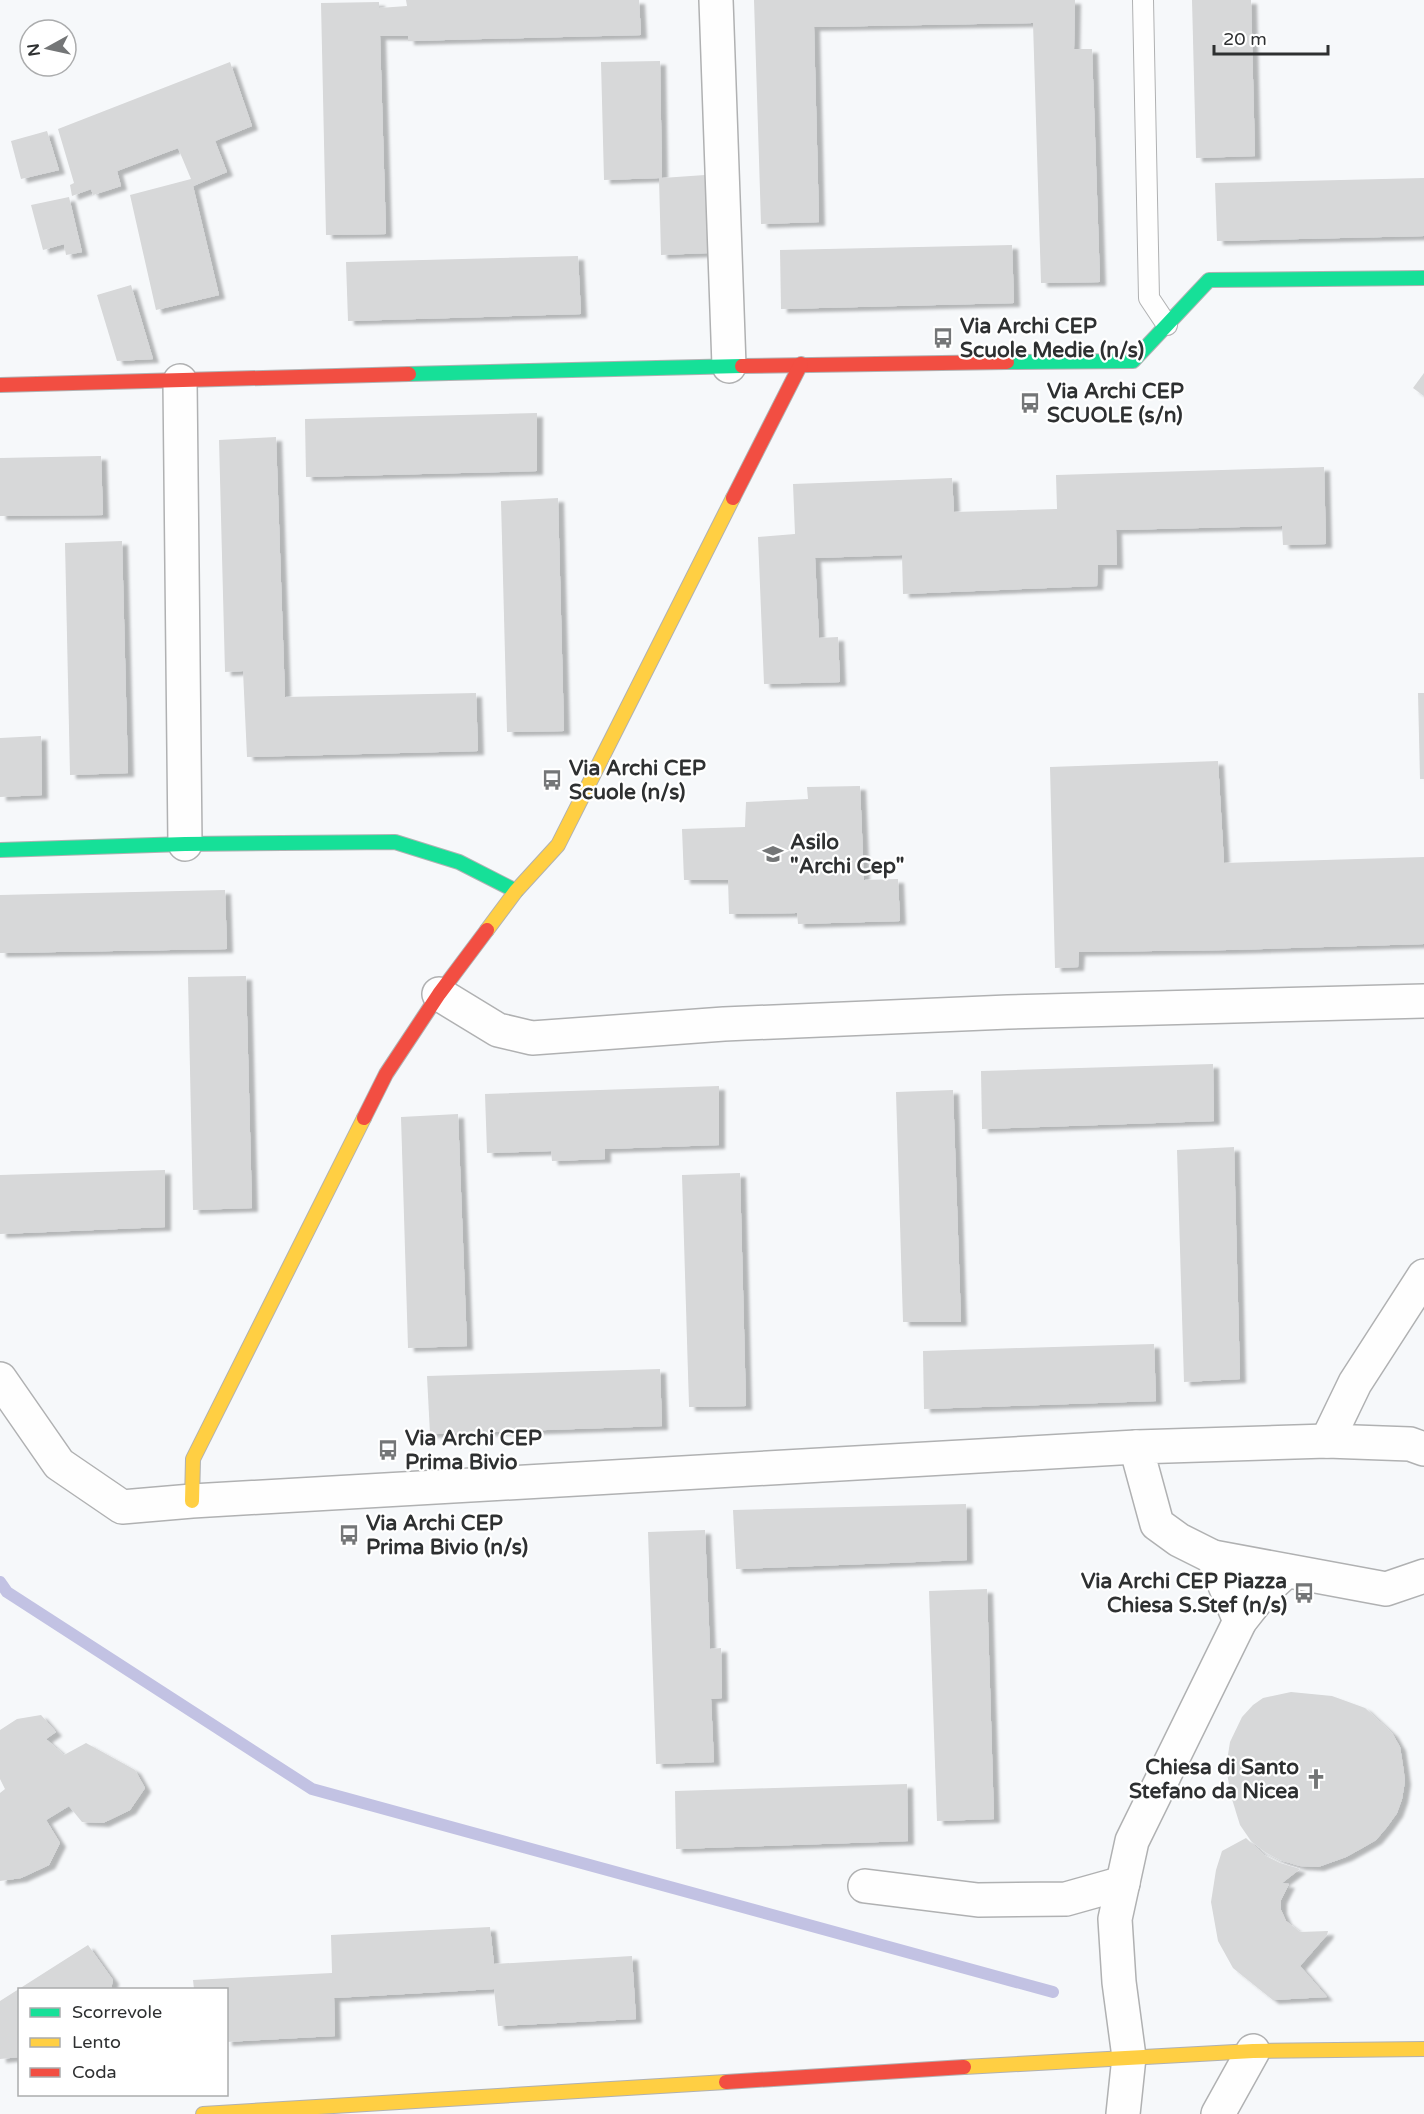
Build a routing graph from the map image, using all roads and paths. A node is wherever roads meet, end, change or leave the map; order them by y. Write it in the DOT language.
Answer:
graph roads {
  1 [pos="716,0"];
  2 [pos="1143,0"];
  3 [pos="1424,278"];
  4 [pos="1167,325"];
  5 [pos="801,364"];
  6 [pos="729,366"];
  7 [pos="180,381"];
  8 [pos="0,385"];
  9 [pos="185,844"];
  10 [pos="0,850"];
  11 [pos="516,891"];
  12 [pos="439,994"];
  13 [pos="1424,1001"];
  14 [pos="1424,1276"];
  15 [pos="0,1378"];
  16 [pos="1327,1441"];
  17 [pos="1136,1447"];
  18 [pos="1424,1449"];
  19 [pos="192,1501"];
  20 [pos="1213,1557"];
  21 [pos="1286,1571"];
  22 [pos="1424,1576"];
  23 [pos="1240,1621"];
  24 [pos="1123,1883"];
  25 [pos="865,1886"];
  26 [pos="1424,2049"];
  27 [pos="1253,2051"];
  28 [pos="1129,2057"];
  29 [pos="203,2114"];
  30 [pos="1124,2114"];
  31 [pos="1218,2114"];
  1 -- 6 [label="street"];
  2 -- 4 [label="lane"];
  3 -- 4 [label="street"];
  4 -- 5 [label="street"];
  5 -- 6 [label="street"];
  5 -- 11 [label="street"];
  6 -- 7 [label="street"];
  7 -- 8 [label="street"];
  7 -- 9 [label="street"];
  9 -- 10 [label="street"];
  9 -- 11 [label="street"];
  11 -- 12 [label="street"];
  12 -- 13 [label="street"];
  12 -- 19 [label="street"];
  14 -- 16 [label="street"];
  15 -- 19 [label="street"];
  16 -- 17 [label="street"];
  16 -- 18 [label="street"];
  17 -- 19 [label="street"];
  17 -- 20 [label="street"];
  20 -- 21 [label="street"];
  20 -- 23 [label="street"];
  21 -- 22 [label="street"];
  21 -- 23 [label="street"];
  23 -- 24 [label="street"];
  24 -- 25 [label="street"];
  24 -- 28 [label="street"];
  26 -- 27 [label="street"];
  27 -- 28 [label="street"];
  27 -- 31 [label="street"];
  28 -- 29 [label="street"];
  28 -- 30 [label="street"];
}
